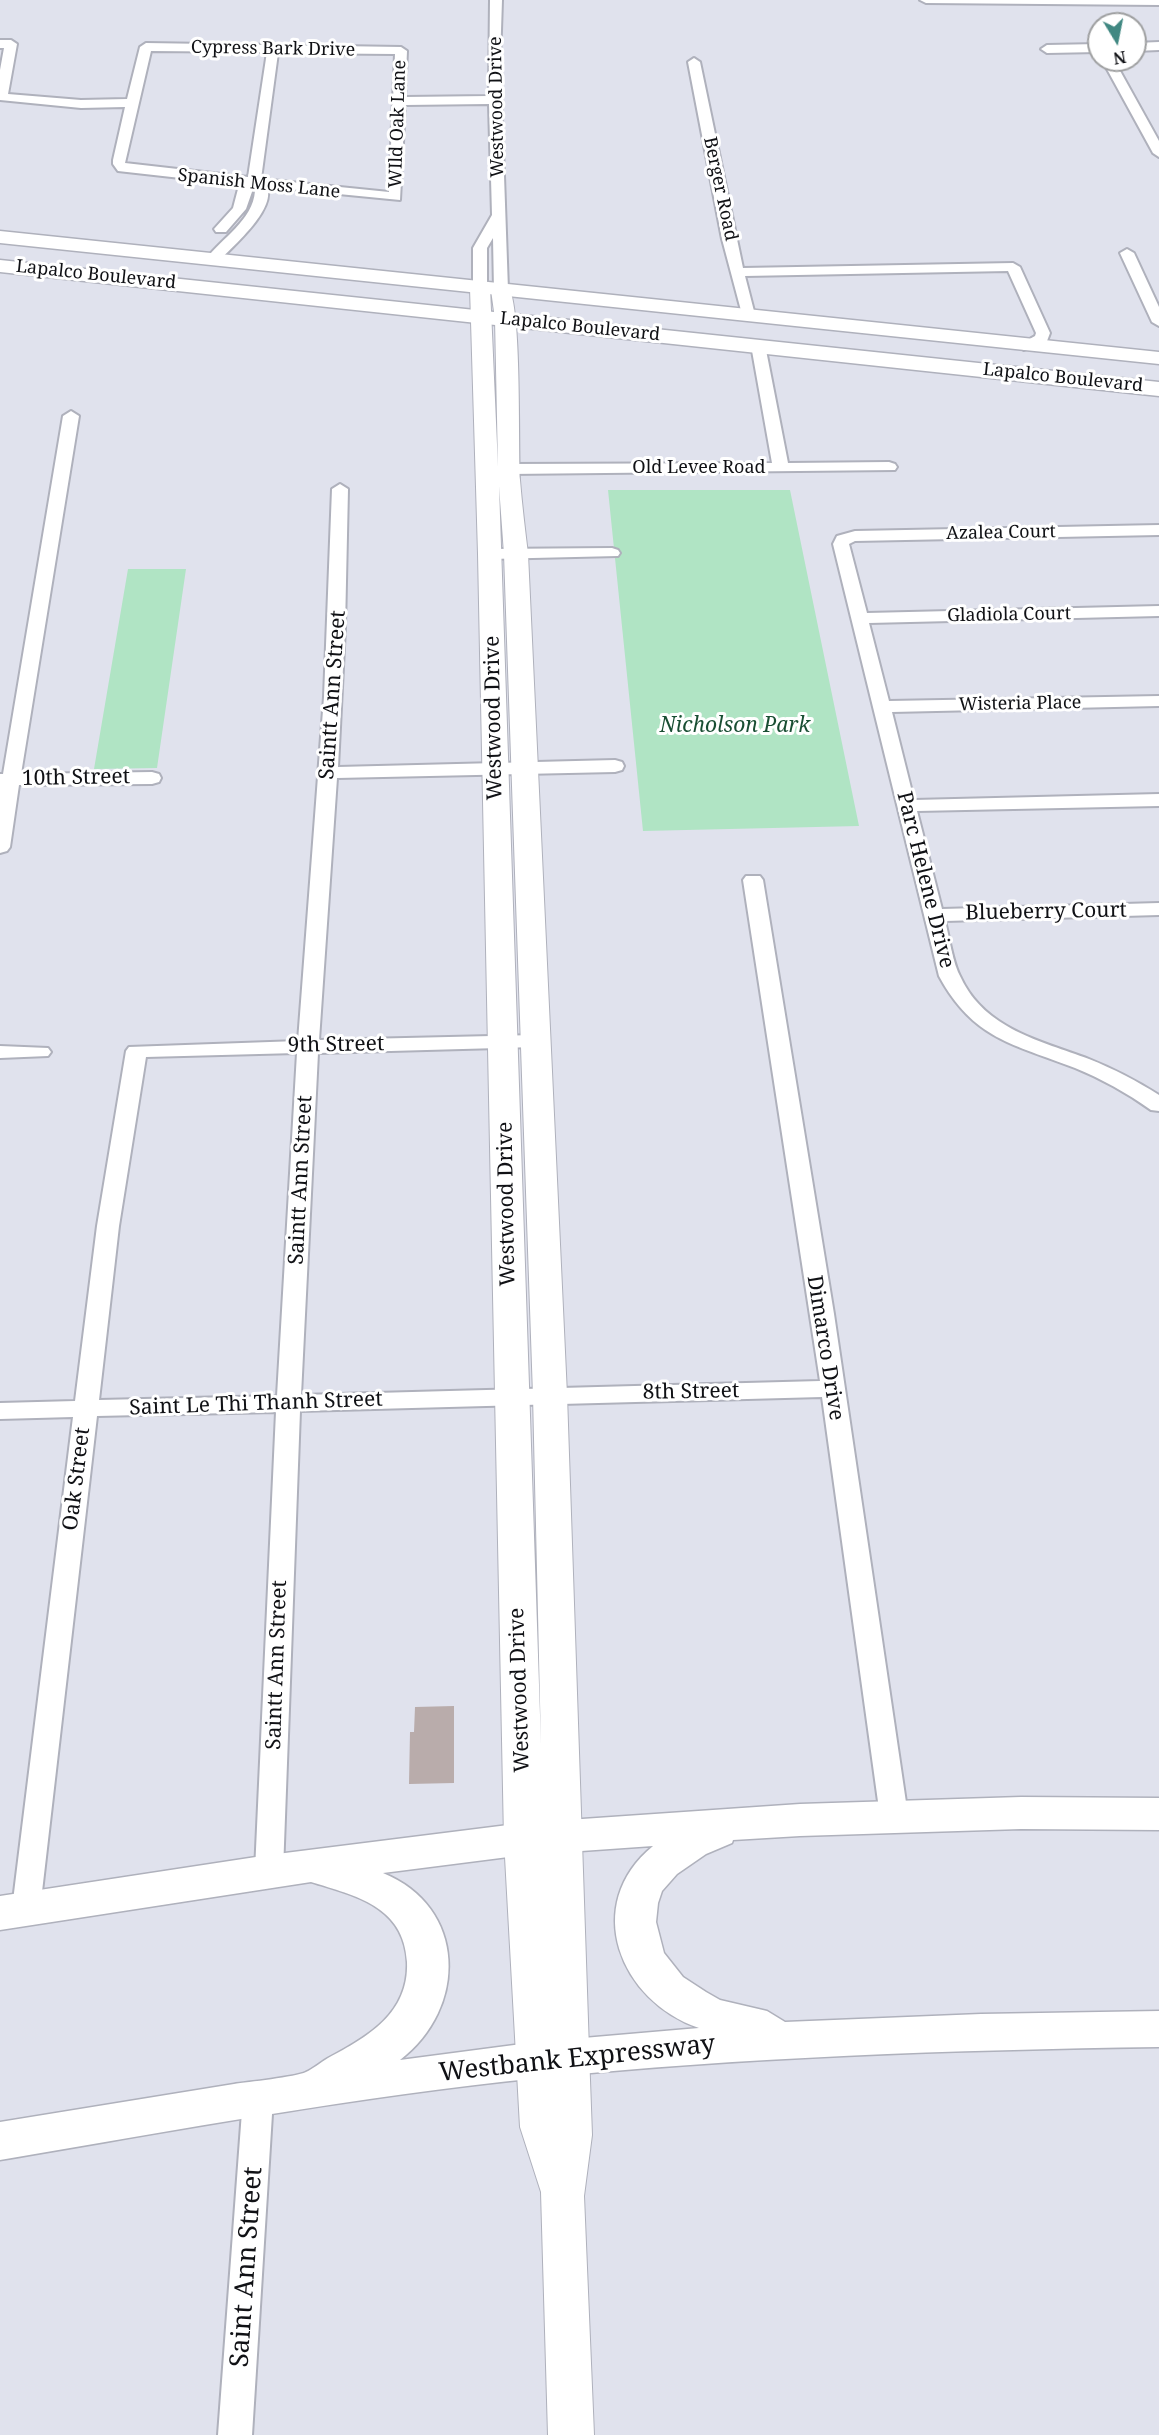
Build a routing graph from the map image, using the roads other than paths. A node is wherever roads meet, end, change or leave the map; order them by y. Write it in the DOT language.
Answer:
graph roads {
  1 [pos="496,0"];
  2 [pos="926,0"];
  3 [pos="1118,1"];
  4 [pos="1159,2"];
  5 [pos="0,44"];
  6 [pos="1087,48"];
  7 [pos="273,49"];
  8 [pos="1047,49"];
  9 [pos="401,51"];
  10 [pos="694,62"];
  11 [pos="1115,72"];
  12 [pos="1,97"];
  13 [pos="495,100"];
  14 [pos="399,101"];
  15 [pos="133,104"];
  16 [pos="1159,153"];
  17 [pos="254,183"];
  18 [pos="395,197"];
  19 [pos="499,214"];
  20 [pos="0,237"];
  21 [pos="205,251"];
  22 [pos="1127,253"];
  23 [pos="0,266"];
  24 [pos="285,268"];
  25 [pos="737,272"];
  26 [pos="162,282"];
  27 [pos="491,289"];
  28 [pos="245,291"];
  29 [pos="657,306"];
  30 [pos="748,315"];
  31 [pos="493,318"];
  32 [pos="1159,322"];
  33 [pos="605,329"];
  34 [pos="758,345"];
  35 [pos="1024,346"];
  36 [pos="1053,348"];
  37 [pos="1159,358"];
  38 [pos="1159,364"];
  39 [pos="1015,373"];
  40 [pos="1149,388"];
  41 [pos="71,416"];
  42 [pos="889,467"];
  43 [pos="781,468"];
  44 [pos="509,469"];
  45 [pos="340,489"];
  46 [pos="1159,530"];
  47 [pos="843,539"];
  48 [pos="612,553"];
  49 [pos="503,554"];
  50 [pos="1159,611"];
  51 [pos="859,618"];
  52 [pos="1159,701"];
  53 [pos="882,707"];
  54 [pos="615,766"];
  55 [pos="525,769"];
  56 [pos="495,770"];
  57 [pos="328,773"];
  58 [pos="152,777"];
  59 [pos="6,779"];
  60 [pos="1159,800"];
  61 [pos="906,806"];
  62 [pos="0,847"];
  63 [pos="753,880"];
  64 [pos="1159,909"];
  65 [pos="934,915"];
  66 [pos="503,1041"];
  67 [pos="535,1041"];
  68 [pos="308,1045"];
  69 [pos="136,1051"];
  70 [pos="0,1052"];
  71 [pos="41,1052"];
  72 [pos="1159,1105"];
  73 [pos="832,1389"];
  74 [pos="550,1395"];
  75 [pos="512,1397"];
  76 [pos="289,1403"];
  77 [pos="85,1410"];
  78 [pos="0,1411"];
  79 [pos="1159,1814"];
  80 [pos="894,1816"];
  81 [pos="738,1823"];
  82 [pos="543,1837"];
  83 [pos="288,1868"];
  84 [pos="13,1911"];
  85 [pos="1159,2029"];
  86 [pos="778,2040"];
  87 [pos="553,2059"];
  88 [pos="311,2090"];
  89 [pos="258,2098"];
  90 [pos="0,2141"];
  91 [pos="235,2435"];
  92 [pos="571,2435"];
  1 -- 13 [label="street, Westwood Drive"];
  2 -- 3 [label="street"];
  3 -- 4 [label="street"];
  5 -- 12 [label="street"];
  6 -- 8 [label="street"];
  7 -- 9 [label="street, Cypress Bark Drive"];
  7 -- 15 [label="street, Cypress Bark Drive"];
  7 -- 17 [label="street"];
  9 -- 14 [label="street, WIld Oak Lane"];
  10 -- 25 [label="street, Berger Road"];
  11 -- 16 [label="street"];
  12 -- 15 [label="street"];
  13 -- 14 [label="street"];
  13 -- 19 [label="street, Westwood Drive"];
  14 -- 18 [label="street, WIld Oak Lane"];
  15 -- 17 [label="street, Spanish Moss Lane"];
  17 -- 18 [label="street, Spanish Moss Lane"];
  17 -- 21 [label="street"];
  17 -- 21 [label="street"];
  19 -- 27 [label="street, Westwood Drive"];
  19 -- 27 [label="street, Westwood Drive"];
  20 -- 21 [label="main road, Lapalco Boulevard"];
  21 -- 24 [label="main road, Lapalco Boulevard"];
  21 -- 26 [label="main road"];
  22 -- 32 [label="street"];
  23 -- 26 [label="main road, Lapalco Boulevard"];
  24 -- 27 [label="main road, Lapalco Boulevard"];
  24 -- 28 [label="main road"];
  25 -- 30 [label="street, Berger Road"];
  25 -- 35 [label="street"];
  26 -- 28 [label="main road, Lapalco Boulevard"];
  27 -- 29 [label="main road, Lapalco Boulevard"];
  27 -- 31 [label="street, Westwood Drive"];
  28 -- 31 [label="main road, Lapalco Boulevard"];
  29 -- 30 [label="main road, Lapalco Boulevard"];
  29 -- 33 [label="main road"];
  30 -- 35 [label="main road, Lapalco Boulevard"];
  31 -- 33 [label="main road, Lapalco Boulevard"];
  31 -- 44 [label="street, Westwood Drive"];
  31 -- 49 [label="street, Westwood Drive"];
  33 -- 34 [label="main road, Lapalco Boulevard"];
  34 -- 39 [label="main road, Lapalco Boulevard"];
  34 -- 43 [label="street"];
  35 -- 36 [label="main road, Lapalco Boulevard"];
  36 -- 37 [label="main road, Lapalco Boulevard"];
  36 -- 39 [label="main road"];
  38 -- 40 [label="main road"];
  39 -- 40 [label="main road, Lapalco Boulevard"];
  41 -- 59 [label="street"];
  42 -- 43 [label="street, Old Levee Road"];
  43 -- 44 [label="street, Old Levee Road"];
  44 -- 49 [label="street, Westwood Drive"];
  45 -- 57 [label="street, Saintt Ann Street"];
  46 -- 47 [label="street, Azalea Court"];
  47 -- 51 [label="street, Parc Helene Drive"];
  48 -- 49 [label="street"];
  49 -- 55 [label="street, Westwood Drive"];
  49 -- 56 [label="street, Westwood Drive"];
  50 -- 51 [label="street, Gladiola Court"];
  51 -- 53 [label="street, Parc Helene Drive"];
  52 -- 53 [label="street, Wisteria Place"];
  53 -- 61 [label="street, Parc Helene Drive"];
  54 -- 55 [label="street"];
  55 -- 56 [label="street"];
  55 -- 67 [label="street, Westwood Drive"];
  56 -- 57 [label="street"];
  56 -- 66 [label="street, Westwood Drive"];
  57 -- 68 [label="street, Saintt Ann Street"];
  58 -- 59 [label="street, 10th Street"];
  59 -- 62 [label="street"];
  60 -- 61 [label="street"];
  61 -- 65 [label="street, Parc Helene Drive"];
  63 -- 73 [label="street, Dimarco Drive"];
  64 -- 65 [label="street, Blueberry Court"];
  65 -- 72 [label="street, Parc Helene Drive"];
  66 -- 67 [label="street, 9th Street"];
  66 -- 68 [label="street, 9th Street"];
  66 -- 75 [label="street, Westwood Drive"];
  67 -- 74 [label="street, Westwood Drive"];
  68 -- 69 [label="street, 9th Street"];
  68 -- 76 [label="street, Saintt Ann Street"];
  69 -- 77 [label="street, Oak Street"];
  70 -- 71 [label="street"];
  73 -- 74 [label="street, 8th Street"];
  73 -- 80 [label="street, Dimarco Drive"];
  74 -- 75 [label="street, 8th Street"];
  74 -- 82 [label="street, Westwood Drive"];
  75 -- 76 [label="street, Saint Le Thi Thanh Street"];
  75 -- 82 [label="street, Westwood Drive"];
  76 -- 77 [label="street, Saint Le Thi Thanh Street"];
  76 -- 83 [label="street, Saintt Ann Street"];
  77 -- 78 [label="street, Saint Le Thi Thanh Street"];
  77 -- 84 [label="street, Oak Street"];
  79 -- 80 [label="main road"];
  80 -- 81 [label="main road"];
  81 -- 82 [label="main road"];
  81 -- 86 [label="main road"];
  82 -- 83 [label="main road"];
  82 -- 87 [label="street, Westwood Drive"];
  83 -- 84 [label="main road"];
  83 -- 88 [label="main road"];
  85 -- 86 [label="main road, Westbank Expressway"];
  86 -- 87 [label="main road, Westbank Expressway"];
  87 -- 88 [label="main road, Westbank Expressway"];
  87 -- 92 [label="street, Westwood Drive"];
  88 -- 89 [label="main road, Westbank Expressway"];
  89 -- 90 [label="main road, Westbank Expressway"];
  89 -- 91 [label="street, Saint Ann Street"];
}
